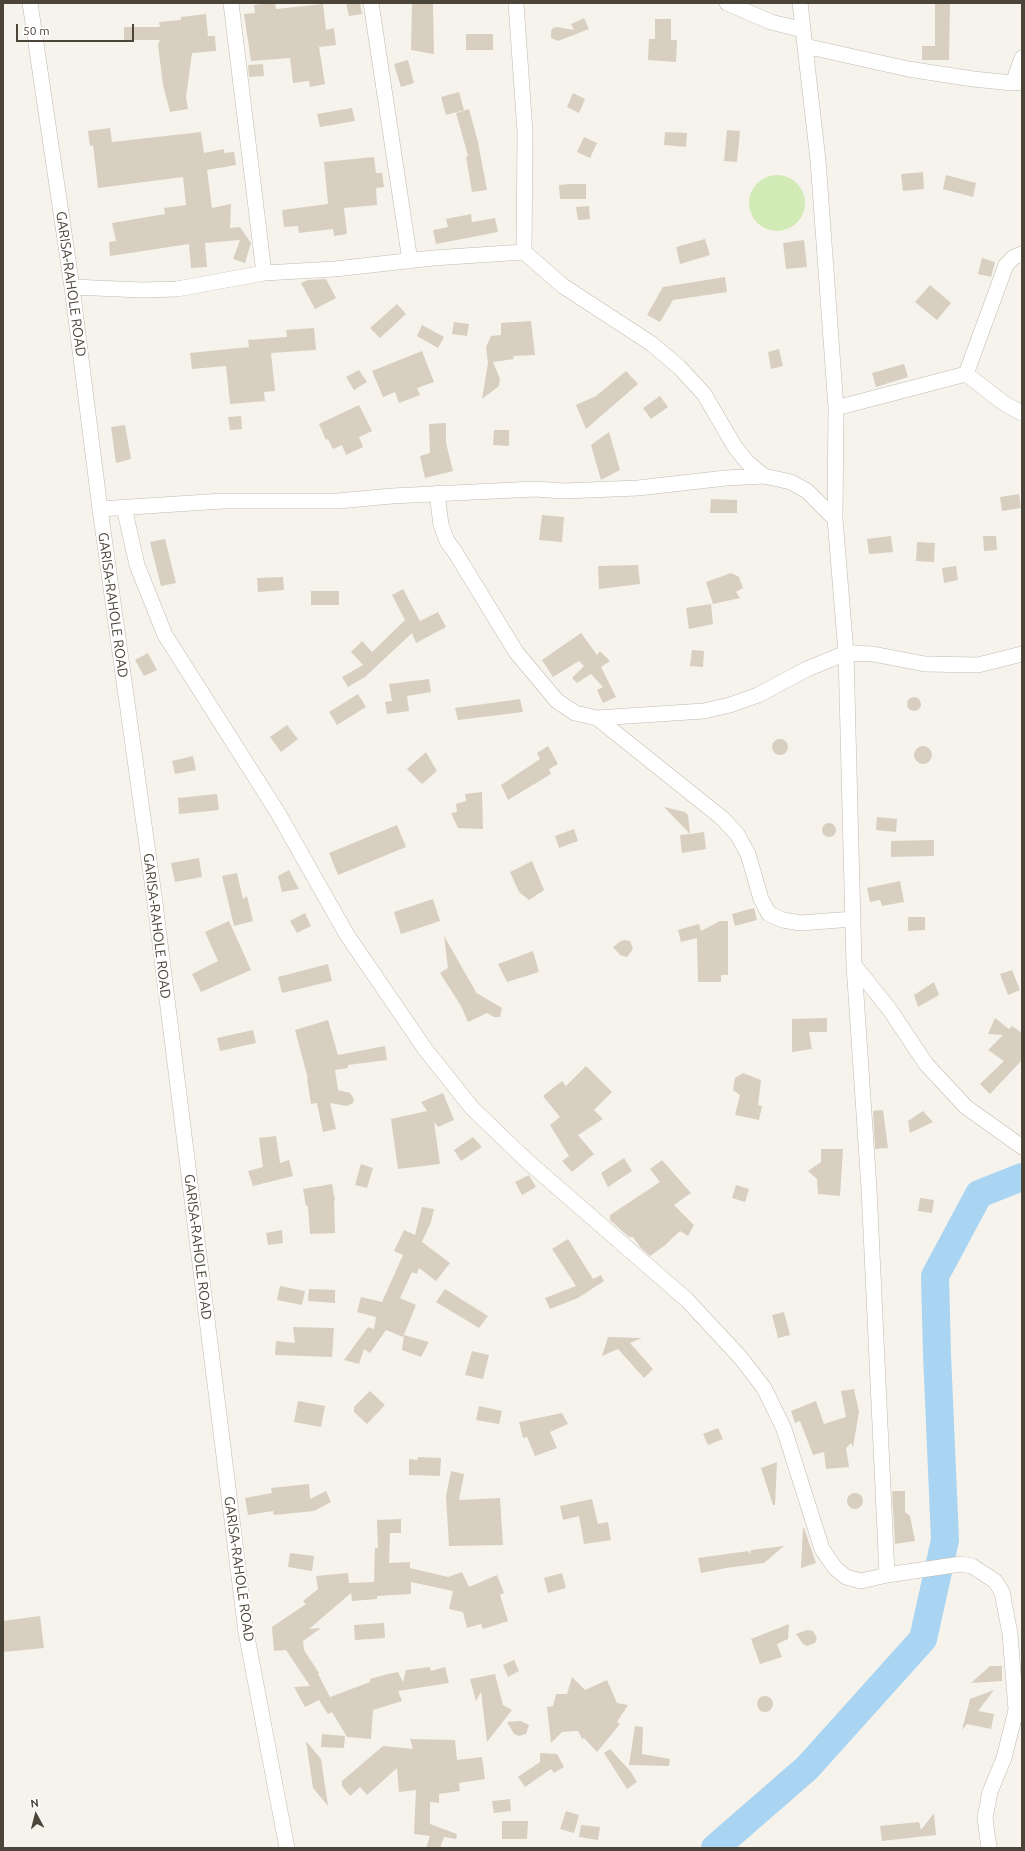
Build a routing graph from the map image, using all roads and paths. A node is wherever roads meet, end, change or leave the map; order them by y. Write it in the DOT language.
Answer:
graph roads {
  1 [pos="30,3"];
  2 [pos="230,3"];
  3 [pos="371,3"];
  4 [pos="516,3"];
  5 [pos="727,3"];
  6 [pos="800,3"];
  7 [pos="803,30"];
  8 [pos="805,46"];
  9 [pos="1022,58"];
  10 [pos="1017,82"];
  11 [pos="524,252"];
  12 [pos="1022,254"];
  13 [pos="410,261"];
  14 [pos="264,273"];
  15 [pos="72,287"];
  16 [pos="966,374"];
  17 [pos="836,408"];
  18 [pos="1022,413"];
  19 [pos="764,476"];
  20 [pos="437,494"];
  21 [pos="124,507"];
  22 [pos="100,509"];
  23 [pos="835,519"];
  24 [pos="846,654"];
  25 [pos="1022,654"];
  26 [pos="596,718"];
  27 [pos="853,919"];
  28 [pos="854,965"];
  29 [pos="1022,1147"];
  30 [pos="887,1575"];
  31 [pos="286,1848"];
  32 [pos="989,1848"];
  1 -- 15 [label="street, GARISA-RAHOLE ROAD"];
  2 -- 14 [label="street"];
  3 -- 13 [label="street"];
  4 -- 11 [label="street"];
  5 -- 7 [label="street"];
  6 -- 7 [label="street"];
  7 -- 8 [label="street"];
  8 -- 10 [label="street"];
  8 -- 17 [label="street"];
  9 -- 10 [label="street"];
  11 -- 13 [label="street"];
  11 -- 19 [label="street"];
  12 -- 16 [label="street"];
  13 -- 14 [label="street"];
  14 -- 15 [label="street"];
  15 -- 22 [label="street, GARISA-RAHOLE ROAD"];
  16 -- 17 [label="street"];
  16 -- 18 [label="street"];
  17 -- 23 [label="street"];
  19 -- 20 [label="street"];
  19 -- 23 [label="street"];
  20 -- 21 [label="street"];
  20 -- 26 [label="street"];
  21 -- 22 [label="street"];
  21 -- 30 [label="street"];
  22 -- 31 [label="street, GARISA-RAHOLE ROAD"];
  23 -- 24 [label="street"];
  24 -- 25 [label="street"];
  24 -- 26 [label="street"];
  24 -- 27 [label="street"];
  26 -- 27 [label="street"];
  27 -- 28 [label="street"];
  28 -- 29 [label="street"];
  28 -- 30 [label="street"];
  30 -- 32 [label="street"];
}
